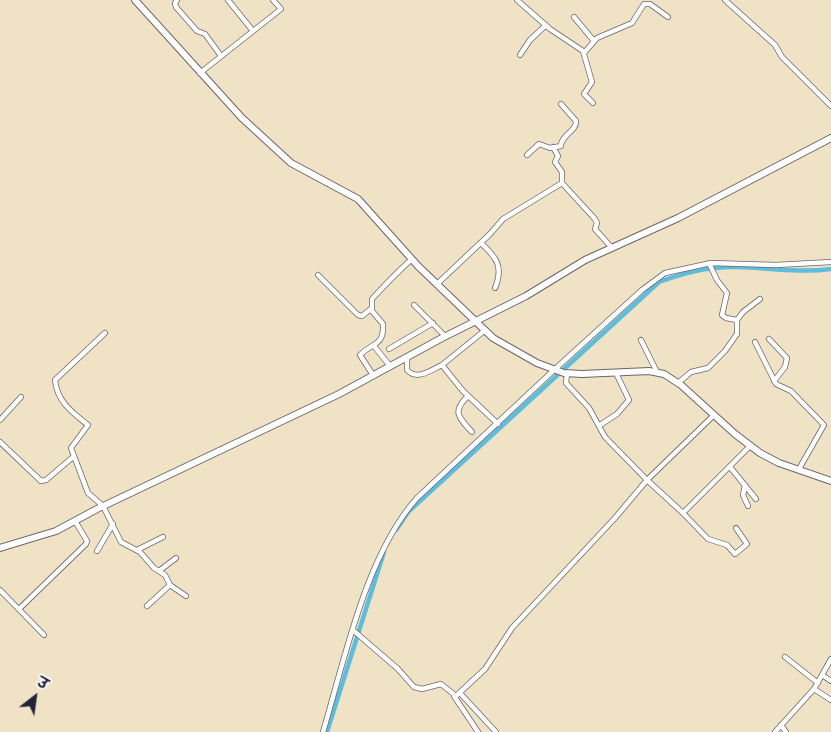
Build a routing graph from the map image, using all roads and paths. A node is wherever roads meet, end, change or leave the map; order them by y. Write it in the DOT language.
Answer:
graph roads {
  1 [pos="134,0"];
  2 [pos="177,0"];
  3 [pos="228,0"];
  4 [pos="273,0"];
  5 [pos="517,0"];
  6 [pos="725,0"];
  7 [pos="574,17"];
  8 [pos="668,17"];
  9 [pos="546,25"];
  10 [pos="253,31"];
  11 [pos="594,41"];
  12 [pos="584,53"];
  13 [pos="520,55"];
  14 [pos="221,56"];
  15 [pos="200,73"];
  16 [pos="593,103"];
  17 [pos="561,104"];
  18 [pos="831,106"];
  19 [pos="831,138"];
  20 [pos="553,147"];
  21 [pos="526,155"];
  22 [pos="562,183"];
  23 [pos="481,243"];
  24 [pos="612,248"];
  25 [pos="412,258"];
  26 [pos="831,262"];
  27 [pos="710,264"];
  28 [pos="318,275"];
  29 [pos="437,284"];
  30 [pos="495,288"];
  31 [pos="760,299"];
  32 [pos="414,305"];
  33 [pos="372,308"];
  34 [pos="737,320"];
  35 [pos="474,322"];
  36 [pos="433,323"];
  37 [pos="484,331"];
  38 [pos="104,334"];
  39 [pos="445,336"];
  40 [pos="769,339"];
  41 [pos="641,340"];
  42 [pos="755,342"];
  43 [pos="374,346"];
  44 [pos="390,349"];
  45 [pos="407,357"];
  46 [pos="442,365"];
  47 [pos="390,366"];
  48 [pos="561,372"];
  49 [pos="657,372"];
  50 [pos="616,373"];
  51 [pos="373,375"];
  52 [pos="774,381"];
  53 [pos="678,383"];
  54 [pos="468,396"];
  55 [pos="21,397"];
  56 [pos="714,415"];
  57 [pos="0,420"];
  58 [pos="498,424"];
  59 [pos="600,425"];
  60 [pos="472,432"];
  61 [pos="0,442"];
  62 [pos="750,446"];
  63 [pos="73,457"];
  64 [pos="730,467"];
  65 [pos="798,469"];
  66 [pos="647,480"];
  67 [pos="831,481"];
  68 [pos="745,485"];
  69 [pos="756,498"];
  70 [pos="103,506"];
  71 [pos="748,506"];
  72 [pos="683,513"];
  73 [pos="75,521"];
  74 [pos="113,524"];
  75 [pos="736,528"];
  76 [pos="162,538"];
  77 [pos="0,548"];
  78 [pos="137,550"];
  79 [pos="97,551"];
  80 [pos="176,558"];
  81 [pos="159,571"];
  82 [pos="170,585"];
  83 [pos="0,590"];
  84 [pos="186,596"];
  85 [pos="147,606"];
  86 [pos="19,609"];
  87 [pos="354,632"];
  88 [pos="44,635"];
  89 [pos="784,657"];
  90 [pos="831,659"];
  91 [pos="822,675"];
  92 [pos="831,681"];
  93 [pos="818,683"];
  94 [pos="814,689"];
  95 [pos="460,693"];
  96 [pos="454,696"];
  97 [pos="831,700"];
  98 [pos="781,725"];
  99 [pos="323,732"];
  100 [pos="478,732"];
  101 [pos="496,732"];
  102 [pos="775,732"];
  103 [pos="786,732"];
  1 -- 15 [label="street"];
  2 -- 14 [label="street"];
  3 -- 10 [label="street"];
  4 -- 10 [label="street"];
  5 -- 9 [label="street"];
  6 -- 18 [label="street"];
  7 -- 11 [label="street"];
  8 -- 11 [label="street"];
  9 -- 12 [label="street"];
  9 -- 13 [label="street"];
  10 -- 14 [label="street"];
  11 -- 12 [label="street"];
  12 -- 16 [label="street"];
  14 -- 15 [label="street"];
  15 -- 25 [label="street"];
  17 -- 20 [label="street"];
  19 -- 24 [label="street"];
  20 -- 21 [label="street"];
  20 -- 22 [label="street"];
  22 -- 23 [label="street"];
  22 -- 24 [label="street"];
  23 -- 29 [label="street"];
  23 -- 30 [label="street"];
  24 -- 35 [label="street"];
  25 -- 29 [label="street"];
  25 -- 33 [label="street"];
  26 -- 27 [label="street"];
  27 -- 34 [label="street"];
  27 -- 48 [label="street"];
  28 -- 33 [label="street"];
  29 -- 35 [label="street"];
  31 -- 34 [label="street"];
  32 -- 36 [label="street"];
  33 -- 43 [label="street"];
  34 -- 53 [label="street"];
  35 -- 37 [label="street"];
  35 -- 39 [label="street"];
  36 -- 39 [label="street"];
  36 -- 44 [label="street"];
  37 -- 46 [label="street"];
  37 -- 48 [label="street"];
  38 -- 63 [label="street"];
  39 -- 45 [label="street"];
  40 -- 52 [label="street"];
  41 -- 49 [label="street"];
  42 -- 52 [label="street"];
  43 -- 47 [label="street"];
  43 -- 51 [label="street"];
  45 -- 46 [label="street"];
  45 -- 47 [label="street"];
  46 -- 54 [label="street"];
  47 -- 51 [label="street"];
  48 -- 50 [label="street"];
  48 -- 58 [label="street"];
  48 -- 59 [label="street"];
  49 -- 50 [label="street"];
  49 -- 53 [label="street"];
  50 -- 59 [label="street"];
  51 -- 70 [label="street"];
  52 -- 65 [label="street"];
  53 -- 56 [label="street"];
  54 -- 58 [label="street"];
  54 -- 60 [label="street"];
  55 -- 57 [label="street"];
  56 -- 62 [label="street"];
  56 -- 66 [label="street"];
  58 -- 87 [label="street"];
  59 -- 66 [label="street"];
  61 -- 63 [label="street"];
  62 -- 64 [label="street"];
  62 -- 65 [label="street"];
  63 -- 70 [label="street"];
  64 -- 68 [label="street"];
  64 -- 72 [label="street"];
  65 -- 67 [label="street"];
  66 -- 72 [label="street"];
  66 -- 95 [label="street"];
  68 -- 69 [label="street"];
  68 -- 71 [label="street"];
  70 -- 73 [label="street"];
  70 -- 74 [label="street"];
  72 -- 75 [label="street"];
  73 -- 77 [label="street"];
  73 -- 86 [label="street"];
  74 -- 78 [label="street"];
  74 -- 79 [label="street"];
  76 -- 78 [label="street"];
  78 -- 81 [label="street"];
  80 -- 81 [label="street"];
  81 -- 82 [label="street"];
  82 -- 84 [label="street"];
  82 -- 85 [label="street"];
  83 -- 86 [label="street"];
  86 -- 88 [label="street"];
  87 -- 96 [label="street"];
  87 -- 99 [label="street"];
  89 -- 93 [label="street"];
  90 -- 91 [label="street"];
  91 -- 92 [label="street"];
  91 -- 93 [label="street"];
  93 -- 94 [label="street"];
  94 -- 97 [label="street"];
  94 -- 98 [label="street"];
  95 -- 96 [label="street"];
  95 -- 101 [label="street"];
  96 -- 100 [label="street"];
  98 -- 102 [label="street"];
  98 -- 103 [label="street"];
}
